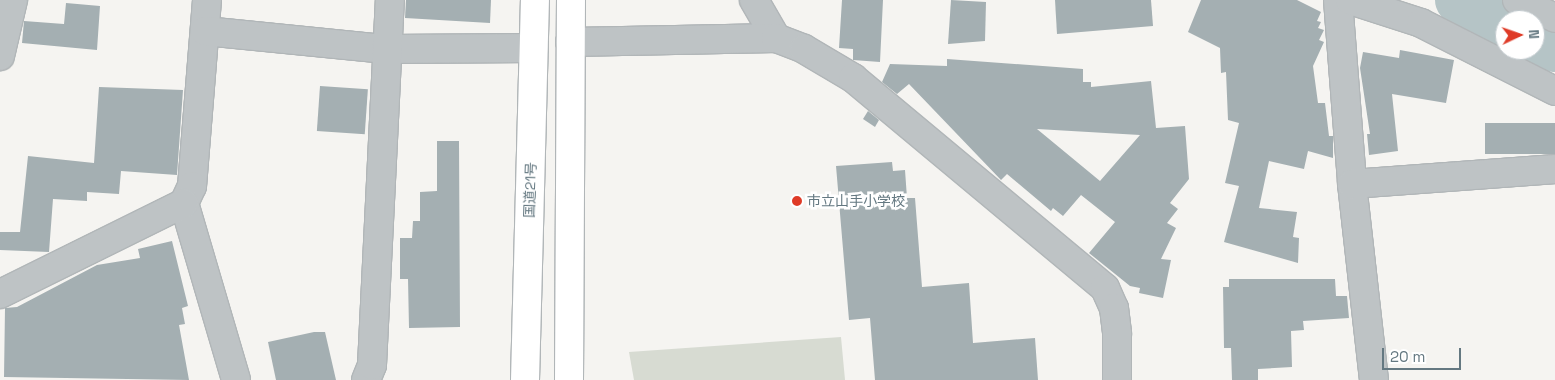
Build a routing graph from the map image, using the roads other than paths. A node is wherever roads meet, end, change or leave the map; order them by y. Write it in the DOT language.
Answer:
graph roads {
  1 [pos="13,0"];
  2 [pos="207,0"];
  3 [pos="390,0"];
  4 [pos="535,0"];
  5 [pos="571,0"];
  6 [pos="754,0"];
  7 [pos="1338,0"];
  8 [pos="1350,0"];
  9 [pos="1517,0"];
  10 [pos="1555,18"];
  11 [pos="205,31"];
  12 [pos="776,38"];
  13 [pos="570,42"];
  14 [pos="534,48"];
  15 [pos="386,49"];
  16 [pos="0,56"];
  17 [pos="1555,91"];
  18 [pos="1555,169"];
  19 [pos="1352,184"];
  20 [pos="184,203"];
  21 [pos="0,294"];
  22 [pos="236,380"];
  23 [pos="366,380"];
  24 [pos="525,380"];
  25 [pos="569,380"];
  26 [pos="1117,380"];
  27 [pos="1374,380"];
  1 -- 16 [label="street"];
  2 -- 11 [label="street"];
  3 -- 15 [label="street"];
  4 -- 14 [label="highway, 国道21号"];
  5 -- 13 [label="highway"];
  6 -- 12 [label="street"];
  7 -- 19 [label="street"];
  8 -- 17 [label="street"];
  9 -- 10 [label="street"];
  11 -- 15 [label="street"];
  11 -- 20 [label="street"];
  12 -- 13 [label="street"];
  12 -- 26 [label="street"];
  13 -- 25 [label="highway"];
  14 -- 15 [label="street"];
  14 -- 24 [label="highway, 国道21号"];
  15 -- 23 [label="street"];
  18 -- 19 [label="street"];
  19 -- 27 [label="street"];
  20 -- 21 [label="street"];
  20 -- 22 [label="street"];
}
